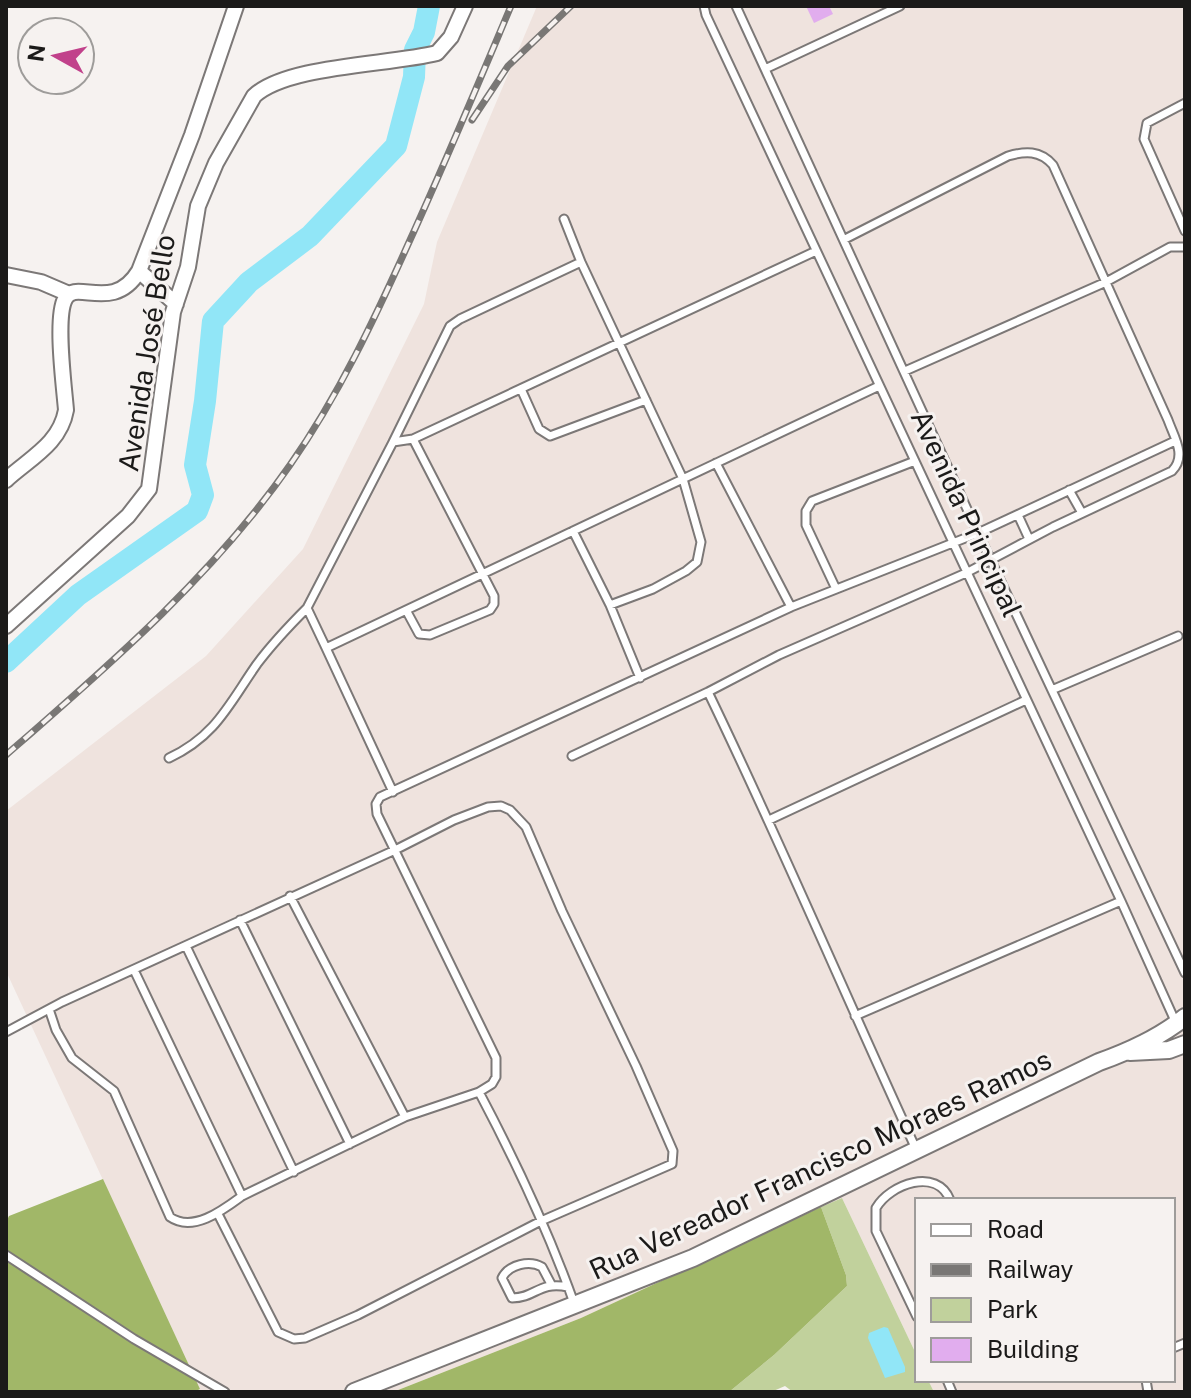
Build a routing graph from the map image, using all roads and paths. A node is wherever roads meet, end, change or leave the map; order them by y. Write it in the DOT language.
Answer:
graph roads {
  1 [pos="236,6"];
  2 [pos="465,6"];
  3 [pos="704,6"];
  4 [pos="736,6"];
  5 [pos="900,6"];
  6 [pos="765,69"];
  7 [pos="1185,103"];
  8 [pos="564,219"];
  9 [pos="1185,231"];
  10 [pos="845,239"];
  11 [pos="1185,247"];
  12 [pos="816,251"];
  13 [pos="581,262"];
  14 [pos="139,271"];
  15 [pos="6,275"];
  16 [pos="1106,282"];
  17 [pos="69,294"];
  18 [pos="176,304"];
  19 [pos="619,343"];
  20 [pos="905,371"];
  21 [pos="879,386"];
  22 [pos="521,389"];
  23 [pos="646,400"];
  24 [pos="413,439"];
  25 [pos="1175,441"];
  26 [pos="393,442"];
  27 [pos="915,461"];
  28 [pos="716,463"];
  29 [pos="683,479"];
  30 [pos="6,480"];
  31 [pos="1069,490"];
  32 [pos="1082,513"];
  33 [pos="1018,515"];
  34 [pos="573,531"];
  35 [pos="978,533"];
  36 [pos="1029,539"];
  37 [pos="953,542"];
  38 [pos="992,559"];
  39 [pos="966,573"];
  40 [pos="482,574"];
  41 [pos="836,589"];
  42 [pos="610,605"];
  43 [pos="791,607"];
  44 [pos="307,608"];
  45 [pos="406,610"];
  46 [pos="6,626"];
  47 [pos="1178,636"];
  48 [pos="326,648"];
  49 [pos="640,678"];
  50 [pos="1054,689"];
  51 [pos="708,692"];
  52 [pos="1026,700"];
  53 [pos="572,756"];
  54 [pos="169,758"];
  55 [pos="393,792"];
  56 [pos="769,820"];
  57 [pos="395,850"];
  58 [pos="290,896"];
  59 [pos="1121,901"];
  60 [pos="240,920"];
  61 [pos="186,946"];
  62 [pos="134,970"];
  63 [pos="1185,973"];
  64 [pos="49,1009"];
  65 [pos="855,1016"];
  66 [pos="1180,1020"];
  67 [pos="6,1032"];
  68 [pos="1185,1043"];
  69 [pos="1129,1052"];
  70 [pos="479,1092"];
  71 [pos="405,1117"];
  72 [pos="350,1144"];
  73 [pos="916,1149"];
  74 [pos="294,1172"];
  75 [pos="242,1196"];
  76 [pos="949,1198"];
  77 [pos="218,1214"];
  78 [pos="541,1221"];
  79 [pos="6,1255"];
  80 [pos="551,1284"];
  81 [pos="568,1287"];
  82 [pos="575,1305"];
  83 [pos="915,1313"];
  84 [pos="225,1392"];
  85 [pos="354,1392"];
  1 -- 14 [label="street"];
  2 -- 18 [label="street, Avenida José Bello"];
  3 -- 12 [label="lane, Avenida Principal"];
  4 -- 6 [label="lane, Avenida Principal"];
  5 -- 6 [label="lane"];
  6 -- 10 [label="lane, Avenida Principal"];
  7 -- 9 [label="lane"];
  8 -- 13 [label="lane"];
  10 -- 16 [label="lane"];
  10 -- 20 [label="lane, Avenida Principal"];
  11 -- 16 [label="lane"];
  12 -- 19 [label="lane"];
  12 -- 21 [label="lane, Avenida Principal"];
  13 -- 19 [label="lane"];
  13 -- 26 [label="lane"];
  14 -- 17 [label="street"];
  14 -- 18 [label="street"];
  15 -- 17 [label="street"];
  16 -- 20 [label="lane"];
  16 -- 25 [label="lane"];
  17 -- 30 [label="street"];
  18 -- 46 [label="street, Avenida José Bello"];
  19 -- 22 [label="lane"];
  19 -- 23 [label="lane"];
  20 -- 35 [label="lane, Avenida Principal"];
  21 -- 27 [label="lane, Avenida Principal"];
  21 -- 28 [label="lane"];
  22 -- 23 [label="lane"];
  22 -- 24 [label="lane"];
  23 -- 29 [label="lane"];
  24 -- 26 [label="lane"];
  24 -- 40 [label="lane"];
  25 -- 31 [label="lane"];
  25 -- 32 [label="lane"];
  26 -- 44 [label="lane"];
  27 -- 37 [label="lane, Avenida Principal"];
  27 -- 41 [label="lane"];
  28 -- 29 [label="lane"];
  28 -- 43 [label="lane"];
  29 -- 34 [label="lane"];
  29 -- 42 [label="lane"];
  31 -- 32 [label="lane"];
  31 -- 33 [label="lane"];
  32 -- 36 [label="lane"];
  33 -- 35 [label="lane"];
  33 -- 36 [label="lane"];
  34 -- 40 [label="lane"];
  34 -- 42 [label="lane"];
  35 -- 37 [label="lane"];
  35 -- 38 [label="lane, Avenida Principal"];
  36 -- 38 [label="lane"];
  37 -- 39 [label="lane, Avenida Principal"];
  37 -- 41 [label="lane"];
  38 -- 39 [label="lane"];
  38 -- 50 [label="lane, Avenida Principal"];
  39 -- 51 [label="lane"];
  39 -- 52 [label="lane, Avenida Principal"];
  40 -- 45 [label="lane"];
  40 -- 45 [label="lane"];
  41 -- 43 [label="lane"];
  42 -- 49 [label="lane"];
  43 -- 49 [label="lane"];
  44 -- 48 [label="lane"];
  44 -- 54 [label="lane"];
  45 -- 48 [label="lane"];
  47 -- 50 [label="lane"];
  48 -- 55 [label="lane"];
  49 -- 55 [label="lane"];
  50 -- 63 [label="lane, Avenida Principal"];
  51 -- 53 [label="lane"];
  51 -- 56 [label="lane"];
  52 -- 56 [label="lane"];
  52 -- 59 [label="lane, Avenida Principal"];
  55 -- 57 [label="lane"];
  56 -- 65 [label="lane"];
  57 -- 58 [label="lane"];
  57 -- 70 [label="lane"];
  57 -- 78 [label="lane"];
  58 -- 60 [label="lane"];
  58 -- 71 [label="lane"];
  59 -- 65 [label="lane"];
  59 -- 66 [label="lane, Avenida Principal"];
  60 -- 61 [label="lane"];
  60 -- 72 [label="lane"];
  61 -- 62 [label="lane"];
  61 -- 74 [label="lane"];
  62 -- 64 [label="lane"];
  62 -- 75 [label="lane"];
  64 -- 67 [label="lane"];
  64 -- 77 [label="lane"];
  65 -- 73 [label="lane"];
  66 -- 68 [label="street, Avenida Principal"];
  66 -- 69 [label="street"];
  68 -- 69 [label="street"];
  69 -- 73 [label="street, Rua Vereador Francisco Moraes Ramos"];
  70 -- 71 [label="lane"];
  70 -- 78 [label="lane"];
  71 -- 72 [label="lane"];
  72 -- 74 [label="lane"];
  73 -- 82 [label="street, Rua Vereador Francisco Moraes Ramos"];
  74 -- 75 [label="lane"];
  75 -- 77 [label="lane"];
  76 -- 83 [label="lane"];
  77 -- 78 [label="lane"];
  78 -- 81 [label="lane"];
  79 -- 84 [label="lane"];
  80 -- 80 [label="lane"];
  80 -- 81 [label="lane"];
  81 -- 82 [label="lane"];
  82 -- 85 [label="street, Rua Vereador Francisco Moraes Ramos"];
}
